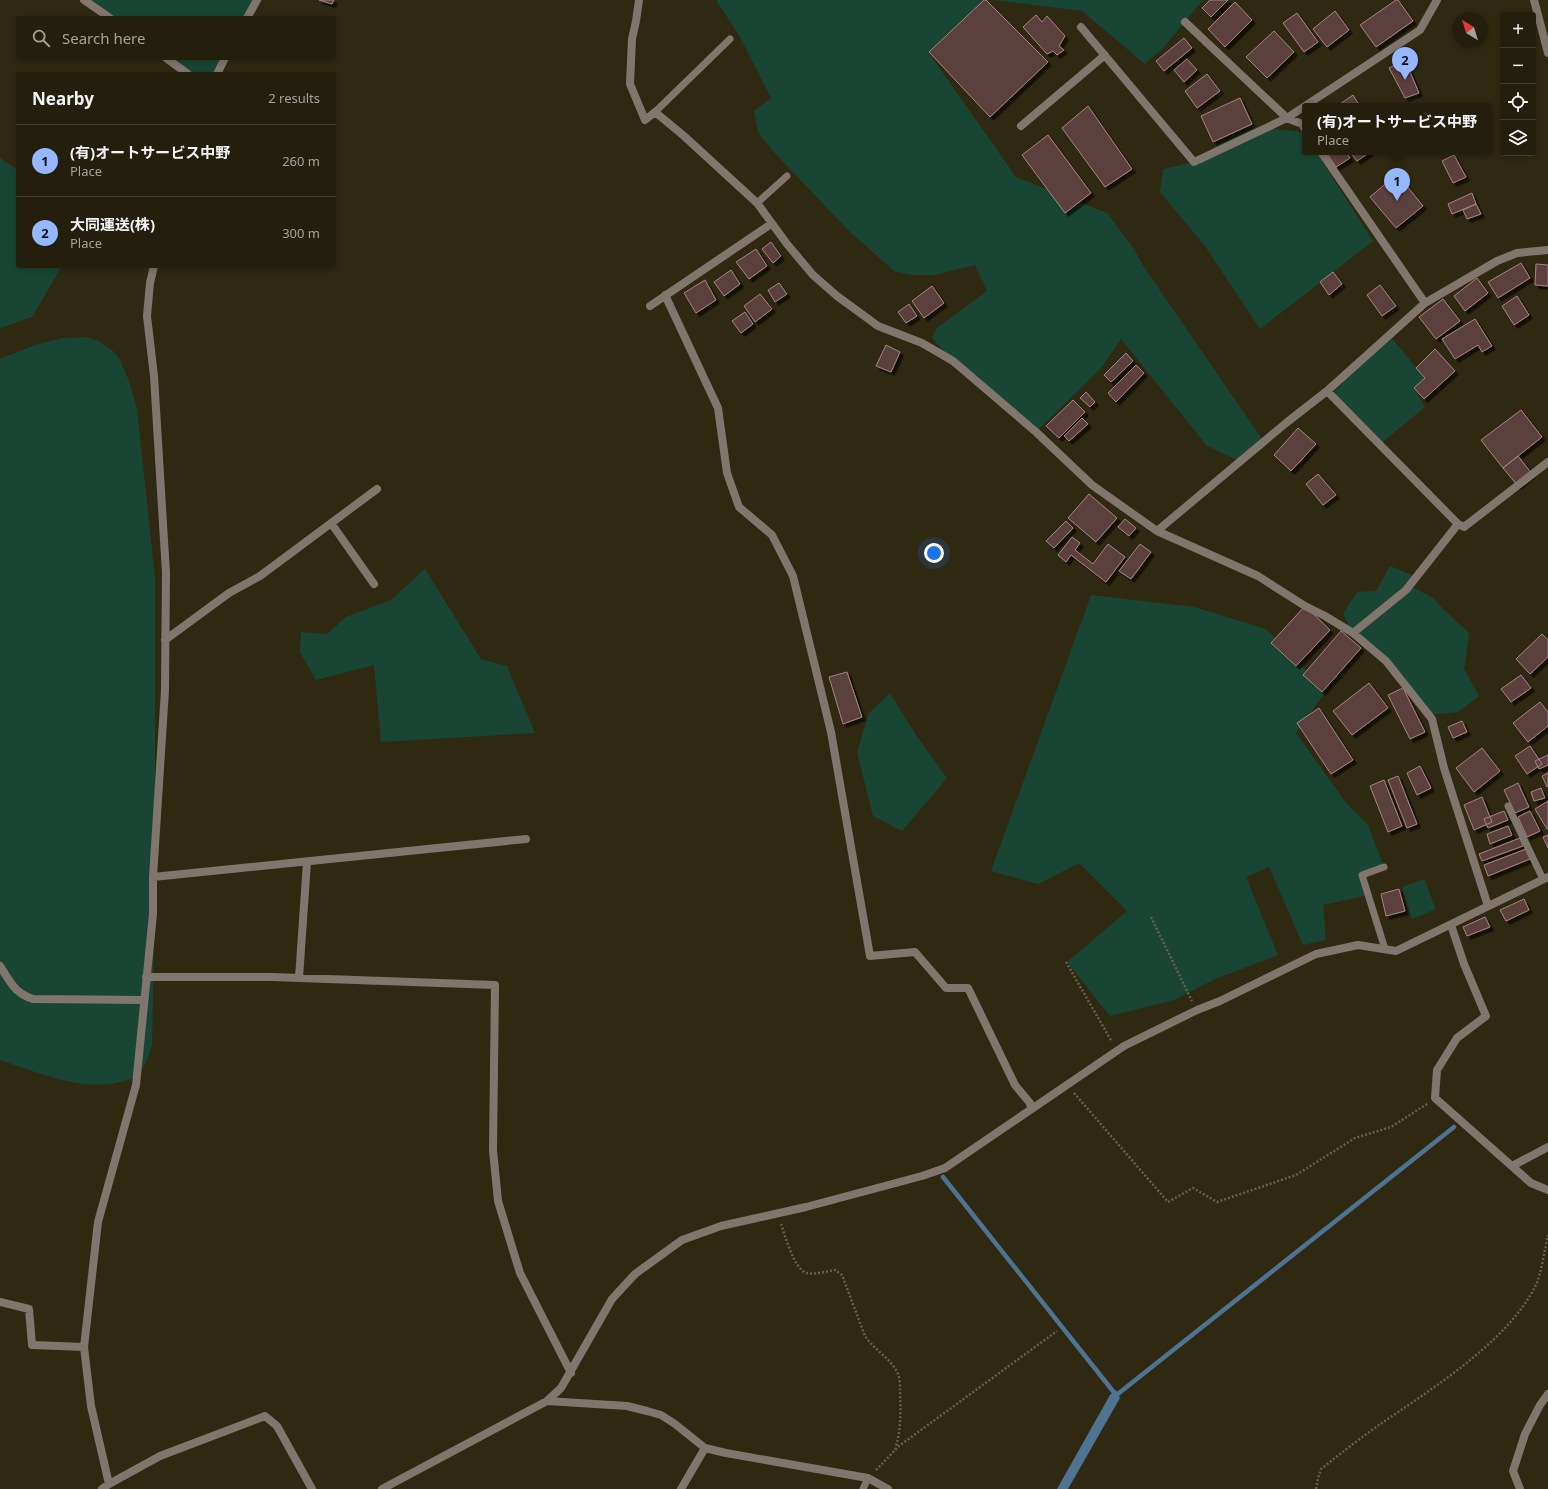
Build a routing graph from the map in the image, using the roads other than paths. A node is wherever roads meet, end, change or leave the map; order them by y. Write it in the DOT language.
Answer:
graph roads {
  1 [pos="84,0"];
  2 [pos="257,0"];
  3 [pos="638,0"];
  4 [pos="1438,0"];
  5 [pos="1534,0"];
  6 [pos="107,16"];
  7 [pos="248,16"];
  8 [pos="1185,22"];
  9 [pos="1081,27"];
  10 [pos="730,39"];
  11 [pos="1547,40"];
  12 [pos="1548,53"];
  13 [pos="1105,56"];
  14 [pos="169,60"];
  15 [pos="224,60"];
  16 [pos="185,72"];
  17 [pos="218,72"];
  18 [pos="1310,103"];
  19 [pos="1302,108"];
  20 [pos="655,112"];
  21 [pos="1287,118"];
  22 [pos="1302,124"];
  23 [pos="1021,126"];
  24 [pos="1323,155"];
  25 [pos="787,176"];
  26 [pos="757,203"];
  27 [pos="771,224"];
  28 [pos="1548,250"];
  29 [pos="154,268"];
  30 [pos="666,296"];
  31 [pos="1425,303"];
  32 [pos="650,306"];
  33 [pos="1327,391"];
  34 [pos="1548,462"];
  35 [pos="377,489"];
  36 [pos="332,523"];
  37 [pos="1458,524"];
  38 [pos="1157,531"];
  39 [pos="374,584"];
  40 [pos="1353,633"];
  41 [pos="165,640"];
  42 [pos="1508,806"];
  43 [pos="526,840"];
  44 [pos="308,862"];
  45 [pos="1384,867"];
  46 [pos="153,877"];
  47 [pos="1546,878"];
  48 [pos="1488,906"];
  49 [pos="1451,925"];
  50 [pos="1385,949"];
  51 [pos="0,966"];
  52 [pos="146,977"];
  53 [pos="299,978"];
  54 [pos="144,1000"];
  55 [pos="1031,1109"];
  56 [pos="1548,1147"];
  57 [pos="1512,1166"];
  58 [pos="1548,1190"];
  59 [pos="0,1302"];
  60 [pos="84,1347"];
  61 [pos="571,1373"];
  62 [pos="1548,1394"];
  63 [pos="547,1401"];
  64 [pos="705,1448"];
  65 [pos="868,1478"];
  66 [pos="105,1486"];
  67 [pos="312,1489"];
  68 [pos="382,1489"];
  69 [pos="681,1489"];
  70 [pos="863,1489"];
  71 [pos="888,1489"];
  72 [pos="1520,1489"];
  1 -- 6 [label="street"];
  2 -- 7 [label="street"];
  3 -- 20 [label="street"];
  4 -- 18 [label="street"];
  5 -- 11 [label="street"];
  8 -- 21 [label="street"];
  9 -- 13 [label="street"];
  10 -- 20 [label="lane"];
  11 -- 12 [label="street"];
  13 -- 21 [label="street"];
  13 -- 23 [label="street"];
  14 -- 16 [label="street"];
  15 -- 17 [label="street"];
  19 -- 21 [label="street"];
  20 -- 26 [label="street"];
  21 -- 22 [label="street"];
  24 -- 31 [label="street"];
  25 -- 26 [label="lane"];
  26 -- 27 [label="street"];
  27 -- 30 [label="street"];
  27 -- 38 [label="street"];
  28 -- 31 [label="street"];
  29 -- 41 [label="street"];
  30 -- 32 [label="street"];
  30 -- 55 [label="street"];
  31 -- 33 [label="street"];
  33 -- 37 [label="street"];
  33 -- 38 [label="street"];
  34 -- 37 [label="street"];
  35 -- 36 [label="street"];
  36 -- 39 [label="street"];
  36 -- 41 [label="street"];
  37 -- 40 [label="street"];
  38 -- 40 [label="street"];
  40 -- 48 [label="street"];
  41 -- 46 [label="street"];
  42 -- 47 [label="lane"];
  43 -- 44 [label="street"];
  44 -- 46 [label="street"];
  44 -- 53 [label="street"];
  45 -- 50 [label="lane"];
  46 -- 52 [label="street"];
  47 -- 48 [label="street"];
  48 -- 49 [label="street"];
  49 -- 50 [label="street"];
  49 -- 57 [label="street"];
  50 -- 55 [label="street"];
  51 -- 54 [label="street"];
  52 -- 53 [label="street"];
  52 -- 54 [label="street"];
  53 -- 61 [label="street"];
  54 -- 60 [label="street"];
  55 -- 61 [label="street"];
  56 -- 57 [label="street"];
  57 -- 58 [label="street"];
  59 -- 60 [label="street"];
  60 -- 66 [label="street"];
  61 -- 63 [label="street"];
  62 -- 72 [label="street"];
  63 -- 64 [label="street"];
  63 -- 68 [label="street"];
  64 -- 65 [label="street"];
  64 -- 69 [label="street"];
  65 -- 70 [label="lane"];
  65 -- 71 [label="street"];
  66 -- 67 [label="street"];
}
